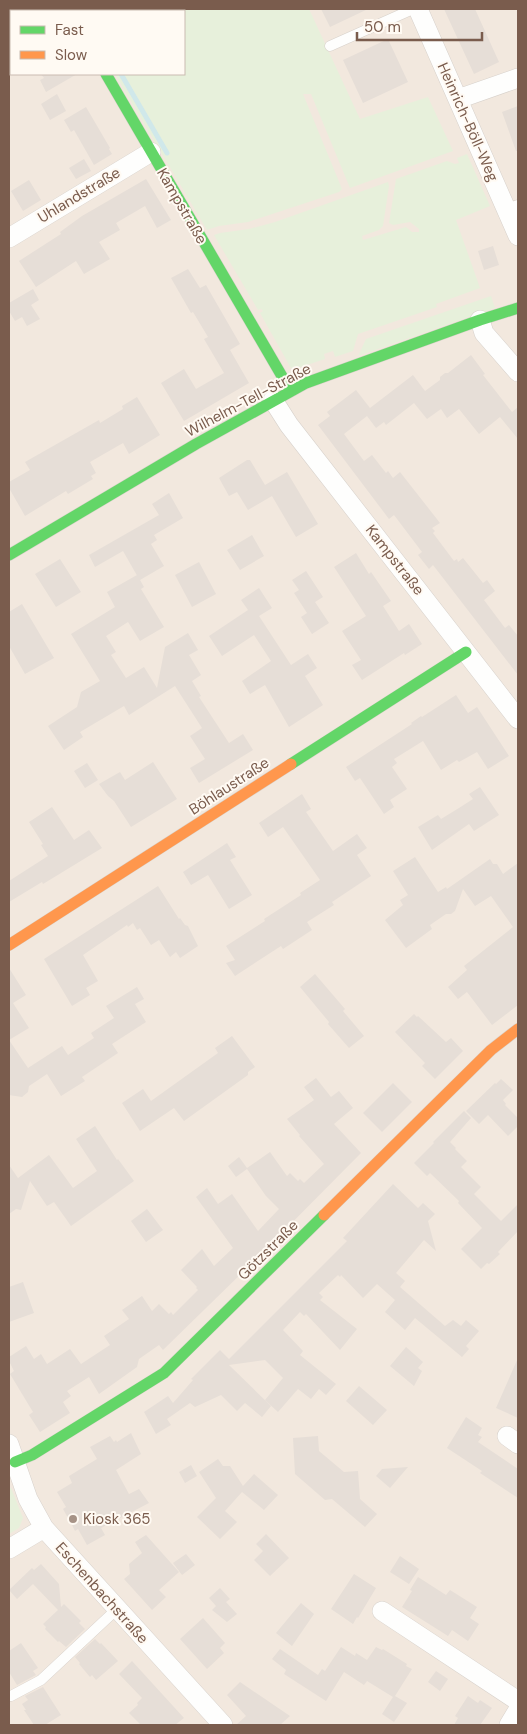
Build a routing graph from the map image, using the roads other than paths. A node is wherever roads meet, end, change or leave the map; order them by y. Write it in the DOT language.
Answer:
graph roads {
  1 [pos="413,9"];
  2 [pos="418,9"];
  3 [pos="330,46"];
  4 [pos="107,75"];
  5 [pos="518,78"];
  6 [pos="458,99"];
  7 [pos="150,152"];
  8 [pos="512,207"];
  9 [pos="518,236"];
  10 [pos="9,238"];
  11 [pos="518,308"];
  12 [pos="480,320"];
  13 [pos="518,372"];
  14 [pos="290,390"];
  15 [pos="274,400"];
  16 [pos="9,555"];
  17 [pos="466,652"];
  18 [pos="518,719"];
  19 [pos="9,946"];
  20 [pos="518,1029"];
  21 [pos="9,1444"];
  22 [pos="16,1462"];
  23 [pos="44,1528"];
  24 [pos="9,1549"];
  25 [pos="117,1609"];
  26 [pos="382,1611"];
  27 [pos="11,1696"];
  28 [pos="518,1701"];
  29 [pos="518,1710"];
  30 [pos="223,1725"];
  31 [pos="509,1725"];
  1 -- 3 [label="lane"];
  2 -- 6 [label="street, Heinrich-Böll-Weg"];
  4 -- 7 [label="street, Kampstraße"];
  5 -- 6 [label="street"];
  6 -- 8 [label="street, Heinrich-Böll-Weg"];
  7 -- 10 [label="street, Uhlandstraße"];
  7 -- 14 [label="street, Kampstraße"];
  8 -- 9 [label="street, Heinrich-Böll-Weg"];
  11 -- 12 [label="street, Wilhelm-Tell-Straße"];
  12 -- 13 [label="street"];
  12 -- 14 [label="street, Wilhelm-Tell-Straße"];
  14 -- 15 [label="street, Wilhelm-Tell-Straße"];
  15 -- 16 [label="street, Wilhelm-Tell-Straße"];
  15 -- 17 [label="street, Kampstraße"];
  17 -- 18 [label="street, Kampstraße"];
  17 -- 19 [label="street, Böhlaustraße"];
  20 -- 22 [label="street, Götzstraße"];
  21 -- 22 [label="street, Eschenbachstraße"];
  22 -- 23 [label="street, Eschenbachstraße"];
  23 -- 24 [label="street"];
  23 -- 25 [label="street, Eschenbachstraße"];
  25 -- 27 [label="lane"];
  25 -- 30 [label="street, Eschenbachstraße"];
  26 -- 28 [label="street"];
  29 -- 31 [label="street"];
}
